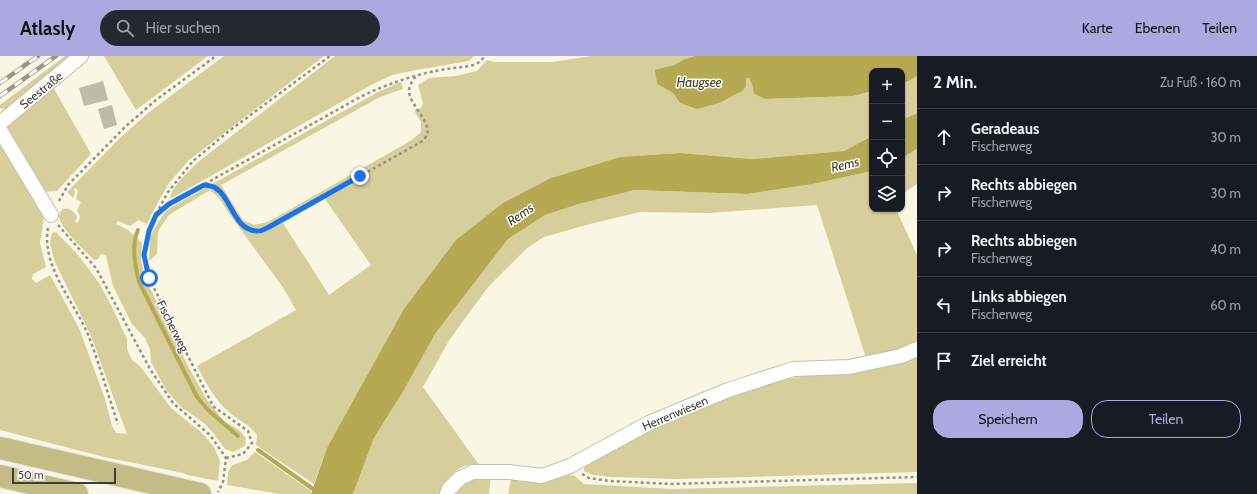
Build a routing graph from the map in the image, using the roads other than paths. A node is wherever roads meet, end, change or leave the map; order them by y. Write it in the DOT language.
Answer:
graph roads {
  1 [pos="82,56"];
  2 [pos="0,123"];
  3 [pos="0,130"];
  4 [pos="51,215"];
  5 [pos="917,349"];
  6 [pos="0,448"];
  7 [pos="0,476"];
  8 [pos="193,493"];
  9 [pos="77,494"];
  10 [pos="447,494"];
  1 -- 2 [label="street, Seestraße"];
  3 -- 4 [label="street"];
  5 -- 10 [label="street, Herrenwiesen"];
  6 -- 8 [label="highway"];
  7 -- 9 [label="highway"];
}
